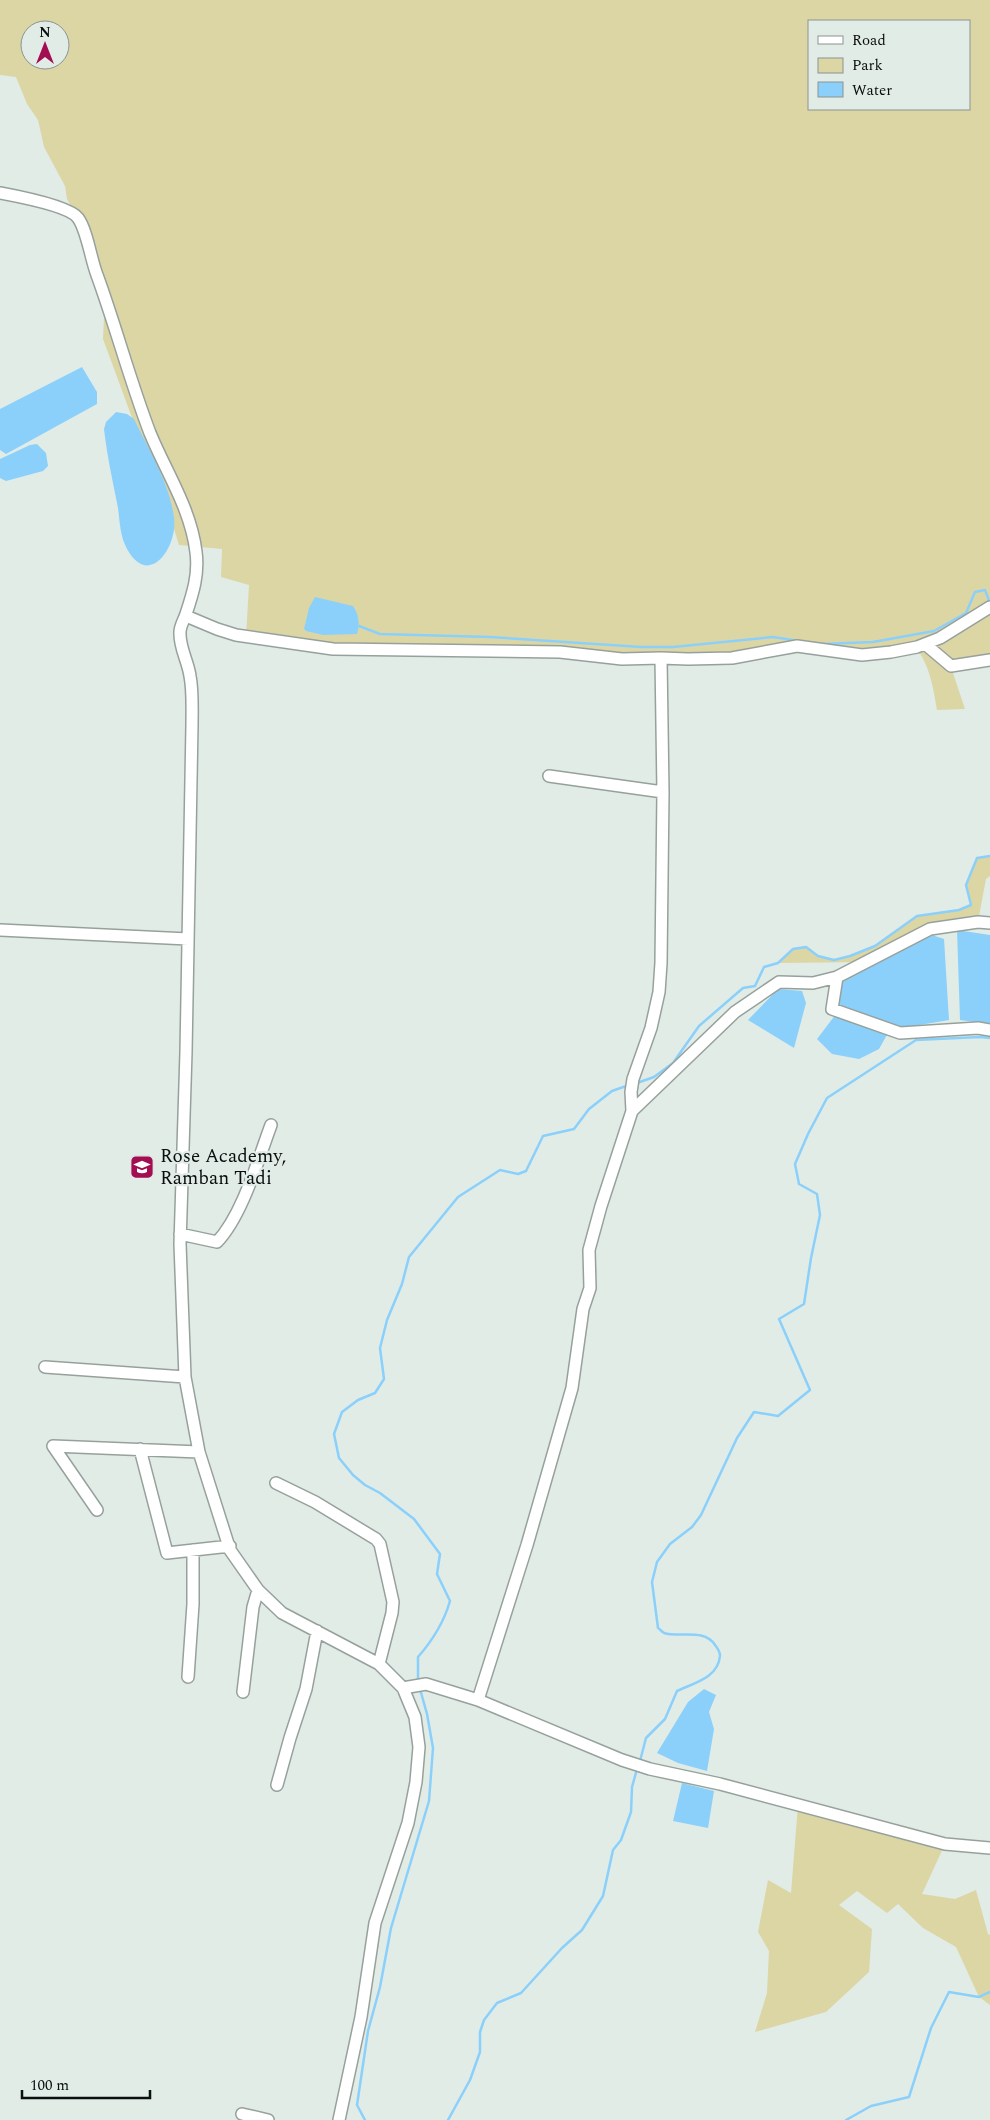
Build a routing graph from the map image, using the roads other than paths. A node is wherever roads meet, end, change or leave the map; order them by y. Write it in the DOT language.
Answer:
graph roads {
  1 [pos="0,193"];
  2 [pos="987,610"];
  3 [pos="186,616"];
  4 [pos="925,644"];
  5 [pos="661,658"];
  6 [pos="990,660"];
  7 [pos="548,776"];
  8 [pos="663,792"];
  9 [pos="990,923"];
  10 [pos="0,930"];
  11 [pos="188,939"];
  12 [pos="837,978"];
  13 [pos="990,1030"];
  14 [pos="632,1111"];
  15 [pos="271,1125"];
  16 [pos="180,1234"];
  17 [pos="45,1367"];
  18 [pos="185,1377"];
  19 [pos="140,1449"];
  20 [pos="199,1452"];
  21 [pos="276,1483"];
  22 [pos="97,1510"];
  23 [pos="230,1546"];
  24 [pos="193,1550"];
  25 [pos="258,1590"];
  26 [pos="317,1632"];
  27 [pos="379,1664"];
  28 [pos="188,1677"];
  29 [pos="407,1688"];
  30 [pos="243,1692"];
  31 [pos="478,1700"];
  32 [pos="277,1785"];
  33 [pos="990,1848"];
  34 [pos="242,2114"];
  35 [pos="268,2120"];
  36 [pos="339,2120"];
  1 -- 3 [label="street"];
  2 -- 4 [label="street"];
  3 -- 5 [label="street"];
  3 -- 11 [label="street"];
  4 -- 5 [label="street"];
  4 -- 6 [label="street"];
  5 -- 8 [label="street"];
  7 -- 8 [label="street"];
  8 -- 14 [label="street"];
  9 -- 12 [label="street"];
  10 -- 11 [label="street"];
  11 -- 16 [label="street"];
  12 -- 13 [label="street"];
  12 -- 14 [label="street"];
  14 -- 31 [label="street"];
  15 -- 16 [label="street"];
  16 -- 18 [label="street"];
  17 -- 18 [label="street"];
  18 -- 20 [label="street"];
  19 -- 20 [label="street"];
  19 -- 22 [label="street"];
  19 -- 24 [label="street"];
  20 -- 23 [label="street"];
  21 -- 27 [label="street"];
  23 -- 24 [label="street"];
  23 -- 25 [label="street"];
  24 -- 28 [label="street"];
  25 -- 26 [label="street"];
  25 -- 30 [label="street"];
  26 -- 27 [label="street"];
  26 -- 32 [label="street"];
  27 -- 29 [label="street"];
  29 -- 31 [label="street"];
  29 -- 36 [label="street"];
  31 -- 33 [label="street"];
  34 -- 35 [label="street"];
}
